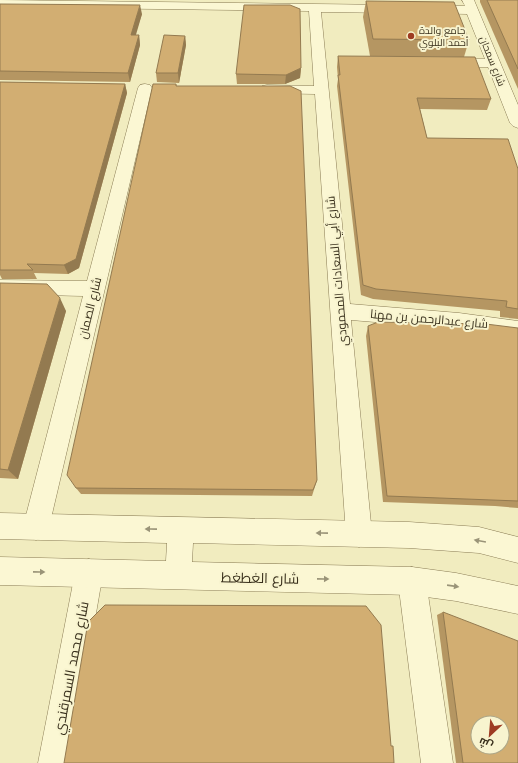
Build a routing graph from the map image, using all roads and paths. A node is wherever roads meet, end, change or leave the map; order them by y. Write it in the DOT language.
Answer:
graph roads {
  1 [pos="0,3"];
  2 [pos="470,5"];
  3 [pos="315,8"];
  4 [pos="430,62"];
  5 [pos="493,63"];
  6 [pos="145,88"];
  7 [pos="252,89"];
  8 [pos="322,90"];
  9 [pos="518,123"];
  10 [pos="0,287"];
  11 [pos="95,289"];
  12 [pos="340,311"];
  13 [pos="518,329"];
  14 [pos="0,526"];
  15 [pos="36,527"];
  16 [pos="181,530"];
  17 [pos="359,534"];
  18 [pos="518,550"];
  19 [pos="0,571"];
  20 [pos="89,573"];
  21 [pos="178,576"];
  22 [pos="412,581"];
  23 [pos="518,600"];
  24 [pos="54,763"];
  25 [pos="437,763"];
  1 -- 3 [label="street"];
  2 -- 3 [label="street"];
  2 -- 5 [label="street, شارع سمحان"];
  3 -- 8 [label="street, شارع أبي السعادات المحمودي"];
  4 -- 5 [label="street"];
  5 -- 9 [label="street, شارع سمحان"];
  6 -- 11 [label="street, شارع الصمان"];
  7 -- 8 [label="street"];
  8 -- 12 [label="street, شارع أبي السعادات المحمودي"];
  10 -- 11 [label="street"];
  11 -- 15 [label="street, شارع الصمان"];
  12 -- 13 [label="street, شارع عبدالرحمن بن مهنا"];
  12 -- 17 [label="street, شارع أبي السعادات المحمودي"];
  14 -- 15 [label="street"];
  16 -- 15 [label="street, one-way"];
  17 -- 16 [label="street, one-way"];
  16 -- 21 [label="street"];
  18 -- 17 [label="street, one-way"];
  19 -- 20 [label="street, شارع الغطغط, one-way"];
  20 -- 21 [label="street, شارع الغطغط"];
  20 -- 24 [label="street, شارع محمد السمرقندي"];
  21 -- 22 [label="street, شارع الغطغط, one-way"];
  22 -- 23 [label="street, شارع الغطغط, one-way"];
  22 -- 25 [label="street"];
}
